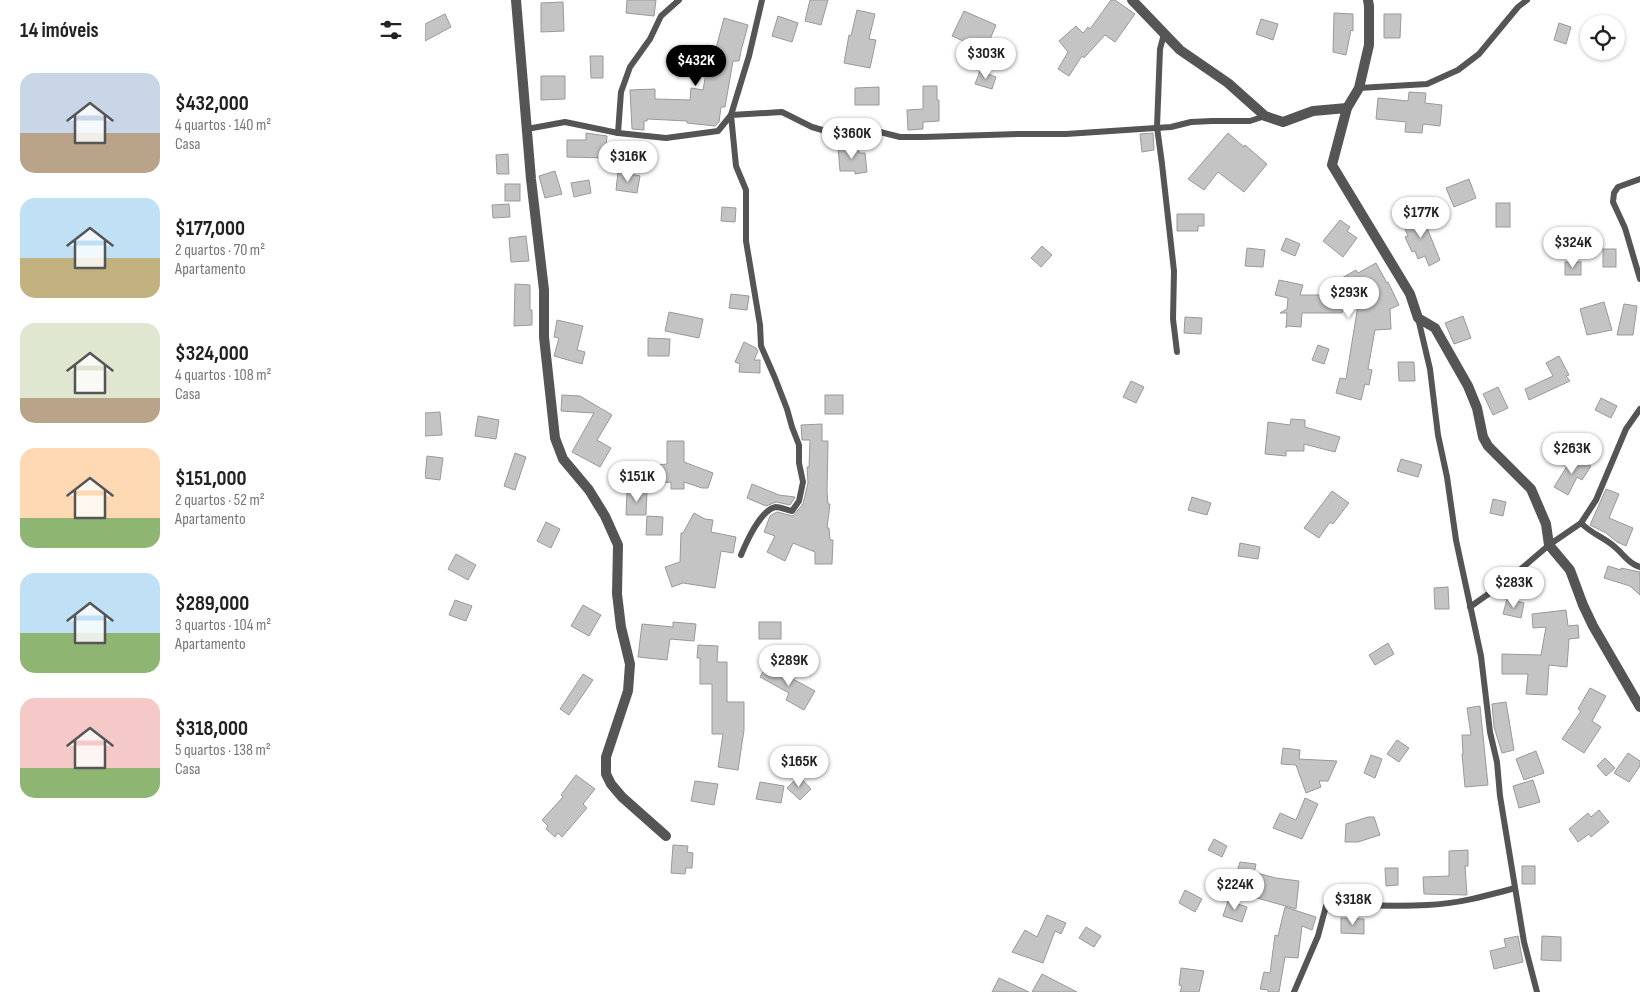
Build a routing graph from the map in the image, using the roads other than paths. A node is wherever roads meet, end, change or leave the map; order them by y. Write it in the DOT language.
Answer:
graph roads {
  1 [pos="516,0"];
  2 [pos="679,0"];
  3 [pos="762,0"];
  4 [pos="1368,0"];
  5 [pos="1527,0"];
  6 [pos="1136,1"];
  7 [pos="1164,34"];
  8 [pos="1359,88"];
  9 [pos="1347,108"];
  10 [pos="731,115"];
  11 [pos="1265,116"];
  12 [pos="1157,127"];
  13 [pos="527,129"];
  14 [pos="618,133"];
  15 [pos="1640,179"];
  16 [pos="1640,279"];
  17 [pos="1418,318"];
  18 [pos="1177,352"];
  19 [pos="1640,409"];
  20 [pos="1581,522"];
  21 [pos="1549,545"];
  22 [pos="741,556"];
  23 [pos="1640,567"];
  24 [pos="1470,608"];
  25 [pos="1640,707"];
  26 [pos="666,836"];
  27 [pos="1515,888"];
  28 [pos="1294,992"];
  29 [pos="1537,992"];
  1 -- 13 [label="street"];
  2 -- 14 [label="lane"];
  3 -- 10 [label="lane"];
  4 -- 8 [label="street"];
  5 -- 8 [label="lane"];
  6 -- 7 [label="street"];
  7 -- 11 [label="street"];
  7 -- 12 [label="lane"];
  8 -- 9 [label="street"];
  9 -- 11 [label="street"];
  9 -- 17 [label="street"];
  10 -- 12 [label="lane"];
  10 -- 14 [label="lane"];
  10 -- 22 [label="lane"];
  11 -- 12 [label="lane"];
  12 -- 18 [label="lane"];
  13 -- 14 [label="lane"];
  13 -- 26 [label="street"];
  15 -- 16 [label="lane"];
  17 -- 21 [label="street"];
  17 -- 24 [label="lane"];
  19 -- 20 [label="lane"];
  20 -- 21 [label="lane"];
  20 -- 23 [label="lane"];
  21 -- 24 [label="lane"];
  21 -- 25 [label="street"];
  24 -- 27 [label="lane"];
  27 -- 28 [label="lane"];
  27 -- 29 [label="lane"];
}
